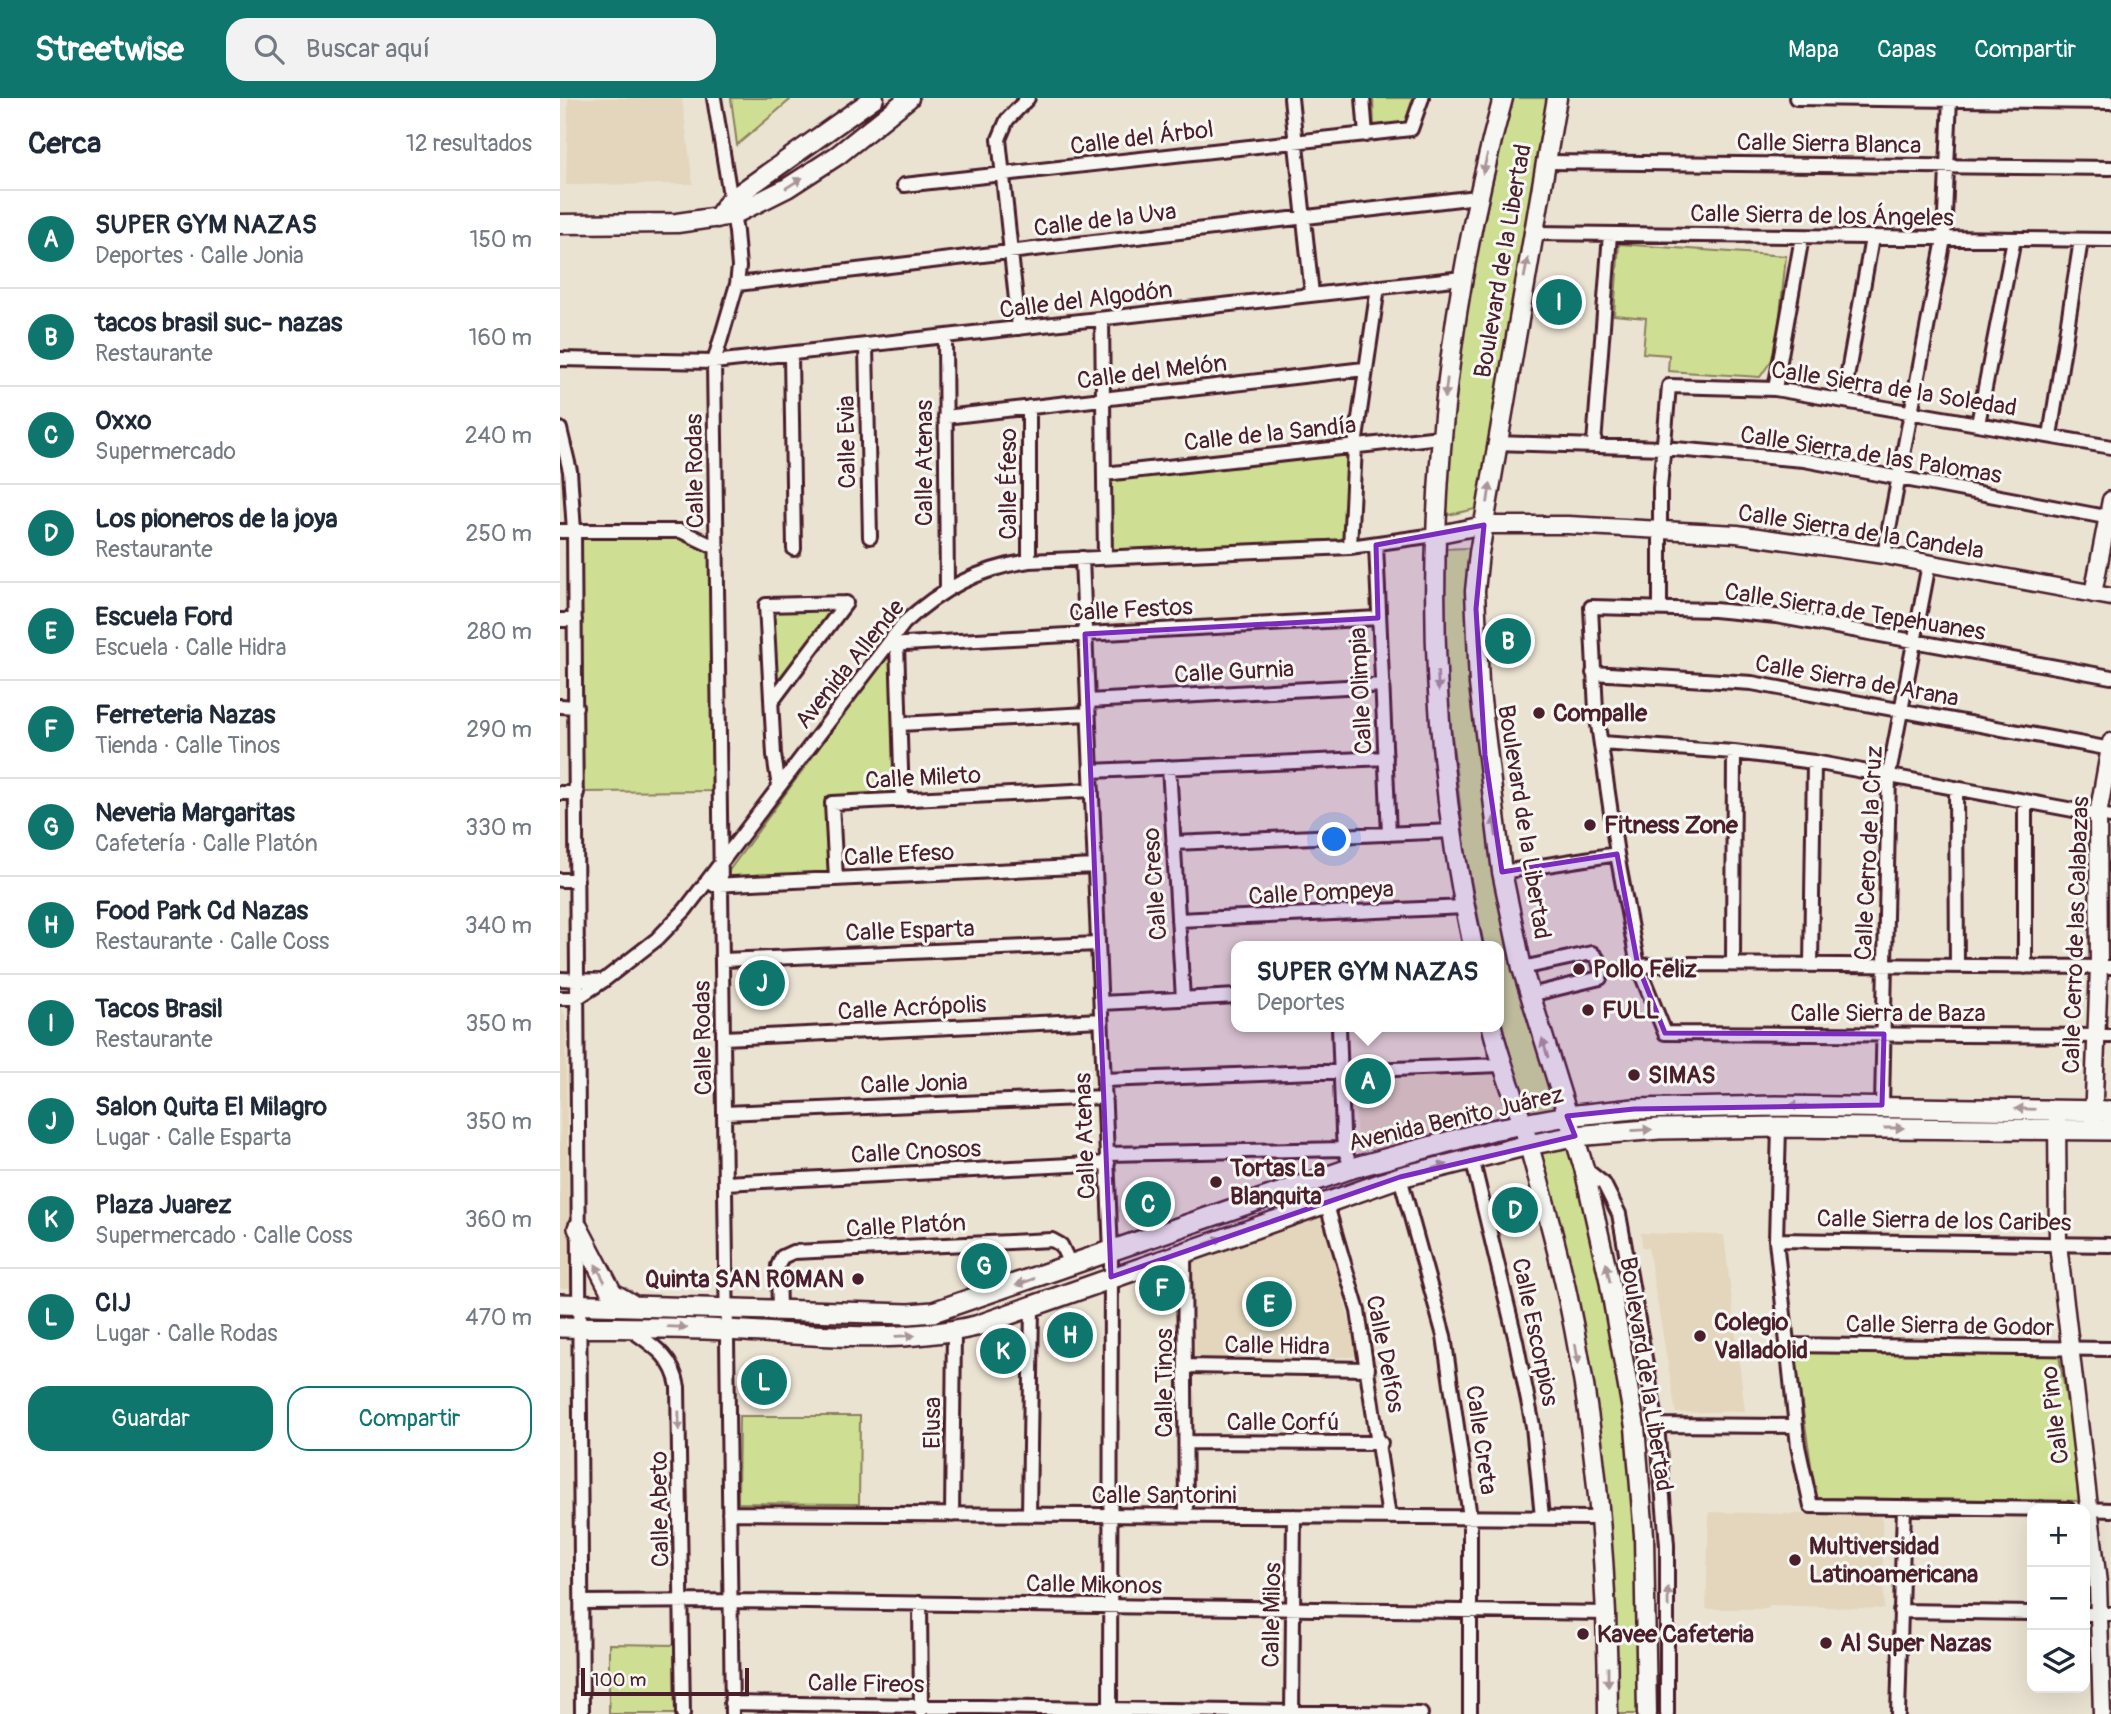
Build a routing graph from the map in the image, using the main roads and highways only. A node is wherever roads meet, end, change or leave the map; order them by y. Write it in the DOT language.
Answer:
graph roads {
  1 [pos="874,98"];
  2 [pos="909,98"];
  3 [pos="1503,98"];
  4 [pos="1557,98"];
  5 [pos="858,112"];
  6 [pos="872,130"];
  7 [pos="726,211"];
  8 [pos="560,224"];
  9 [pos="1472,941"];
  10 [pos="1493,1032"];
  11 [pos="1567,1116"];
  12 [pos="2057,1120"];
  13 [pos="2102,1120"];
  14 [pos="1523,1125"];
  15 [pos="1574,1136"];
  16 [pos="1528,1144"];
  17 [pos="578,1228"];
  18 [pos="569,1304"];
  19 [pos="635,1305"];
  20 [pos="569,1327"];
  21 [pos="1608,1714"];
  22 [pos="1647,1714"];
  1 -- 5 [label="main road"];
  2 -- 6 [label="main road"];
  3 -- 9 [label="main road, Boulevard de la Libertad, one-way"];
  11 -- 4 [label="main road, Boulevard de la Libertad, one-way"];
  5 -- 6 [label="main road"];
  5 -- 7 [label="main road"];
  7 -- 6 [label="main road, one-way"];
  7 -- 8 [label="main road"];
  10 -- 14 [label="main road"];
  12 -- 11 [label="main road, Avenida Benito Juárez, one-way"];
  11 -- 14 [label="main road, Avenida Benito Juárez"];
  11 -- 15 [label="main road, Boulevard de la Libertad"];
  12 -- 13 [label="main road, Avenida Benito Juárez"];
  15 -- 12 [label="main road, Avenida Benito Juárez, one-way"];
  14 -- 16 [label="main road"];
  14 -- 19 [label="main road, Avenida Benito Juárez, one-way"];
  15 -- 16 [label="main road, Avenida Benito Juárez"];
  22 -- 15 [label="main road, Boulevard de la Libertad, one-way"];
  20 -- 16 [label="main road, Avenida Benito Juárez, one-way"];
  16 -- 21 [label="main road, one-way"];
  19 -- 17 [label="main road, one-way"];
  18 -- 19 [label="main road, Avenida Benito Juárez"];
}
